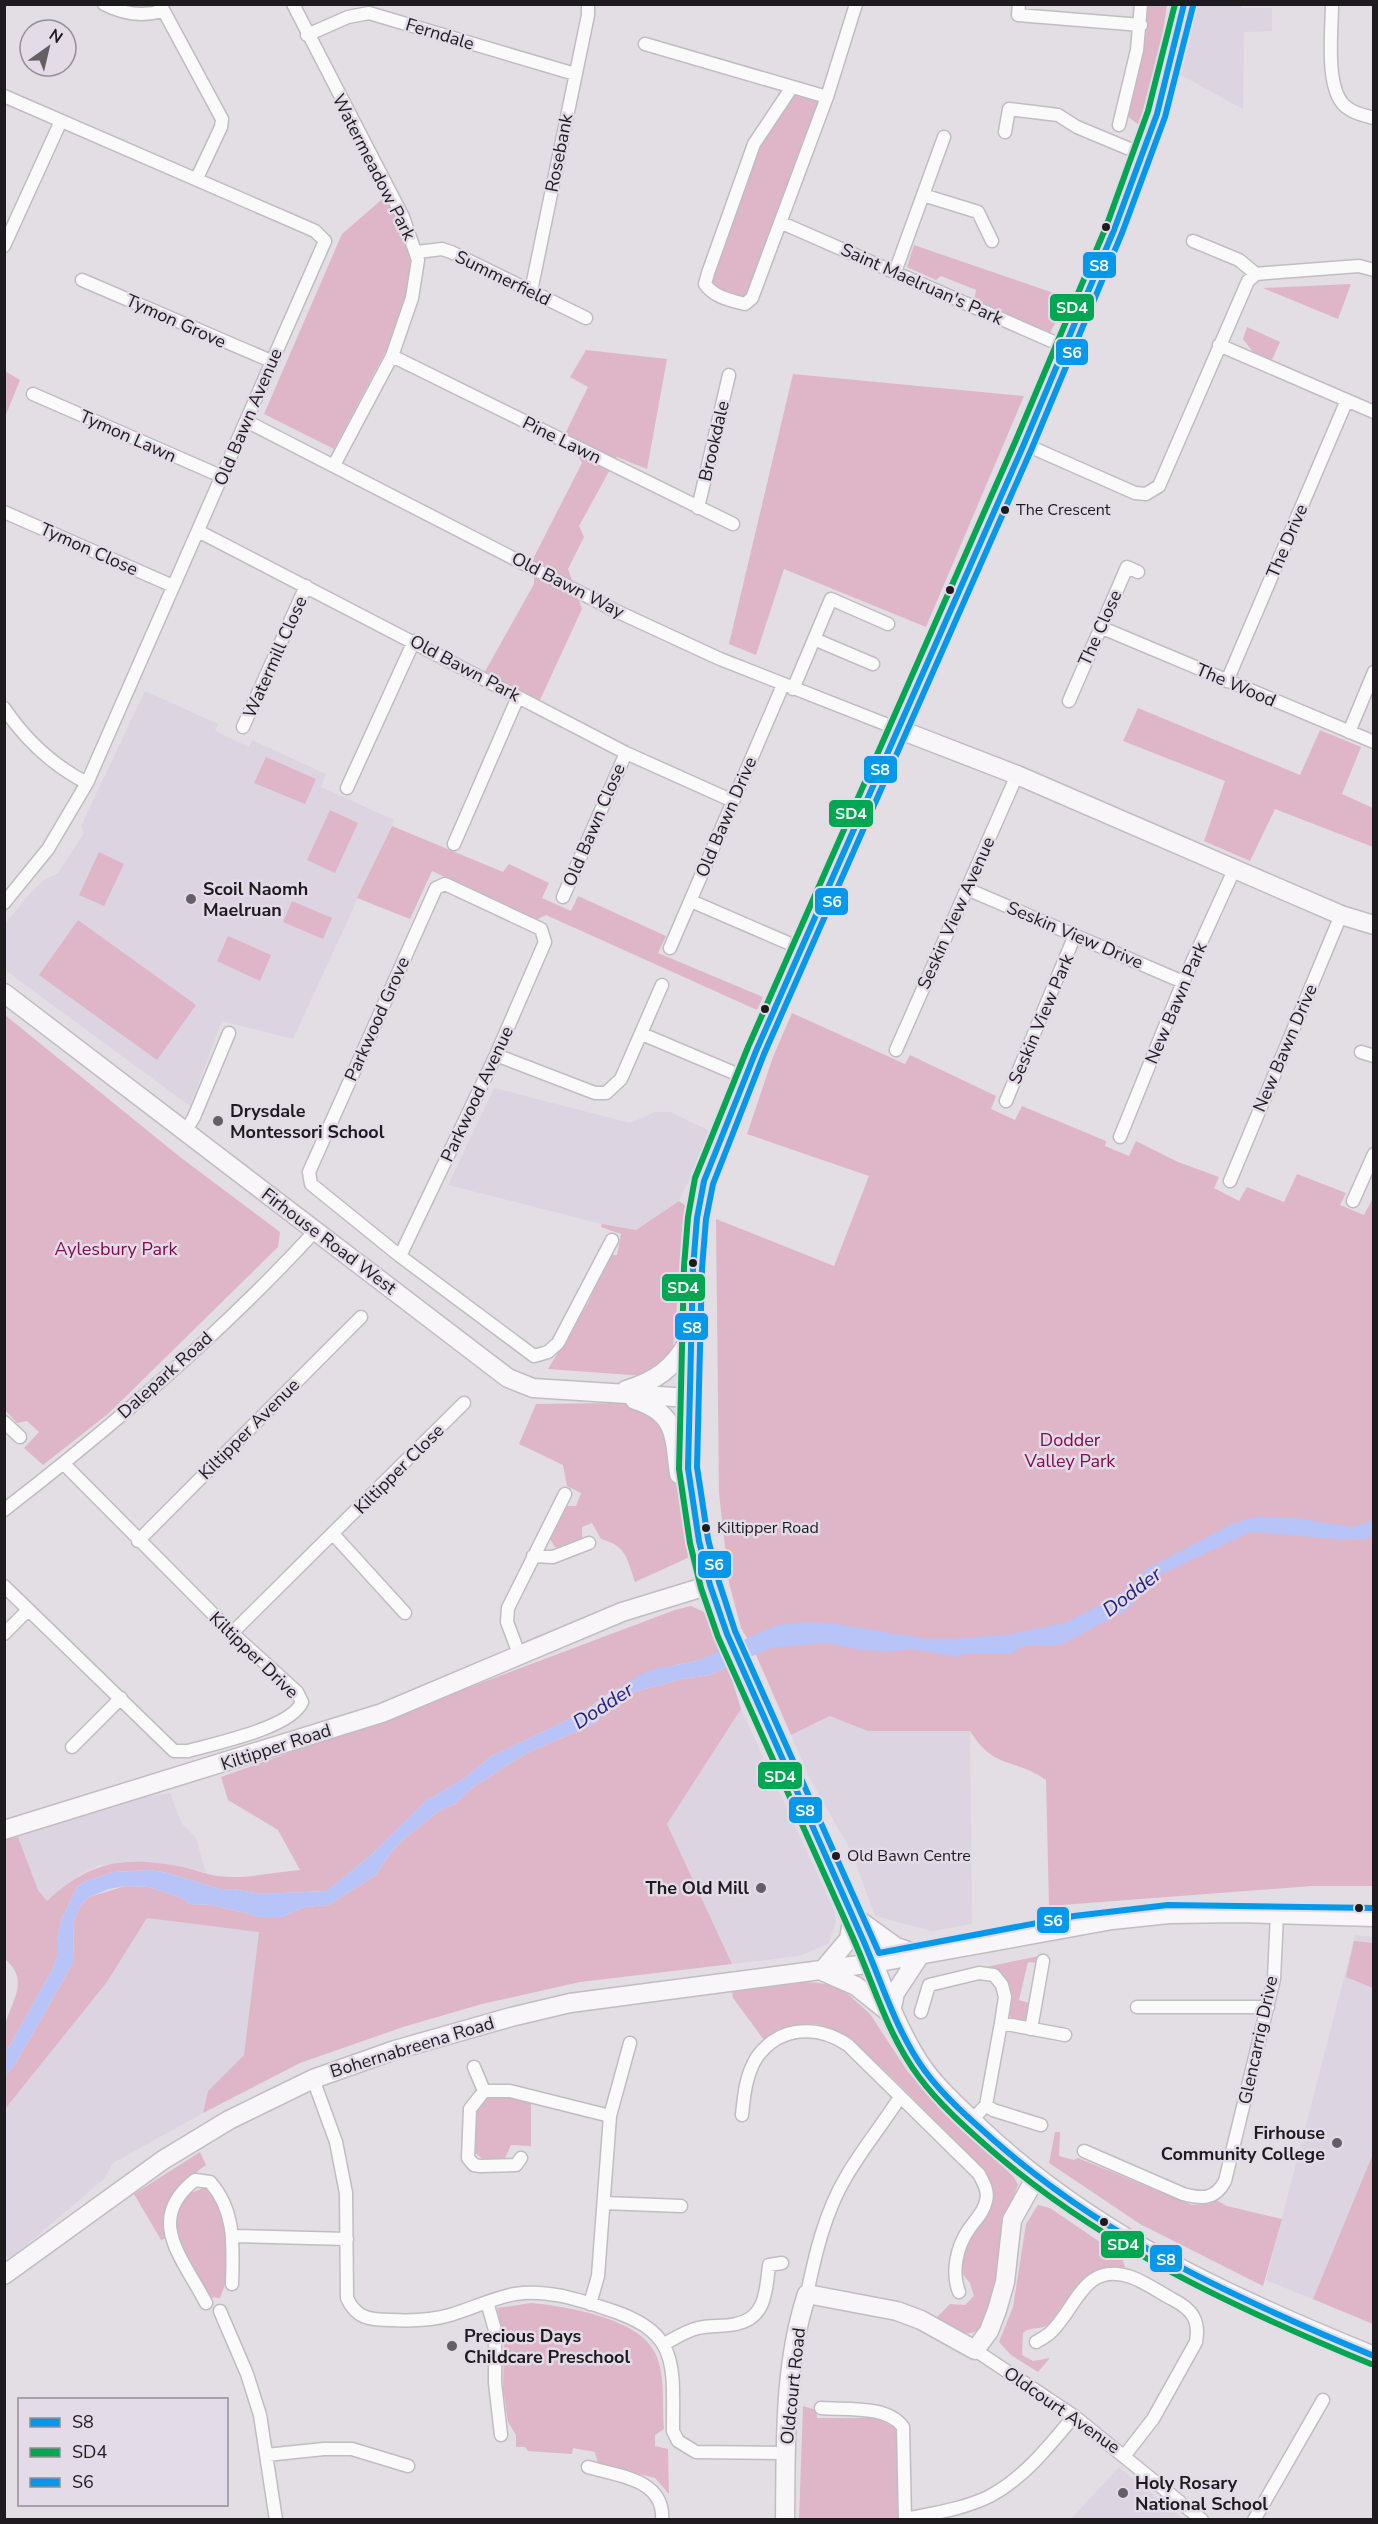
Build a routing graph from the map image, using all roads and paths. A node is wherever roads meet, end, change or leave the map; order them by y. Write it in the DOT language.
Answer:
graph roads {
  1 [pos="104,4"];
  2 [pos="293,4"];
  3 [pos="856,4"];
  4 [pos="1019,4"];
  5 [pos="1142,4"];
  6 [pos="1184,4"];
  7 [pos="1332,4"];
  8 [pos="161,8"];
  9 [pos="588,10"];
  10 [pos="1141,25"];
  11 [pos="307,35"];
  12 [pos="645,44"];
  13 [pos="575,75"];
  14 [pos="792,87"];
  15 [pos="4,96"];
  16 [pos="827,96"];
  17 [pos="1374,118"];
  18 [pos="61,121"];
  19 [pos="1119,125"];
  20 [pos="1005,132"];
  21 [pos="944,137"];
  22 [pos="1144,155"];
  23 [pos="197,178"];
  24 [pos="923,195"];
  25 [pos="782,223"];
  26 [pos="8,228"];
  27 [pos="992,241"];
  28 [pos="1193,241"];
  29 [pos="4,246"];
  30 [pos="417,252"];
  31 [pos="1374,270"];
  32 [pos="895,272"];
  33 [pos="1257,274"];
  34 [pos="82,280"];
  35 [pos="531,291"];
  36 [pos="586,318"];
  37 [pos="1219,345"];
  38 [pos="1063,346"];
  39 [pos="392,356"];
  40 [pos="271,361"];
  41 [pos="729,375"];
  42 [pos="33,394"];
  43 [pos="1347,400"];
  44 [pos="1374,412"];
  45 [pos="246,421"];
  46 [pos="1024,444"];
  47 [pos="334,465"];
  48 [pos="223,477"];
  49 [pos="698,508"];
  50 [pos="4,512"];
  51 [pos="733,524"];
  52 [pos="198,531"];
  53 [pos="1138,572"];
  54 [pos="173,586"];
  55 [pos="306,586"];
  56 [pos="888,624"];
  57 [pos="1100,627"];
  58 [pos="814,639"];
  59 [pos="414,641"];
  60 [pos="873,664"];
  61 [pos="1374,672"];
  62 [pos="1227,681"];
  63 [pos="788,687"];
  64 [pos="518,697"];
  65 [pos="1069,701"];
  66 [pos="7,716"];
  67 [pos="243,727"];
  68 [pos="898,729"];
  69 [pos="1349,732"];
  70 [pos="1374,742"];
  71 [pos="626,753"];
  72 [pos="1017,776"];
  73 [pos="87,783"];
  74 [pos="347,788"];
  75 [pos="733,801"];
  76 [pos="454,844"];
  77 [pos="1234,870"];
  78 [pos="967,889"];
  79 [pos="563,897"];
  80 [pos="691,901"];
  81 [pos="4,903"];
  82 [pos="1341,915"];
  83 [pos="1374,925"];
  84 [pos="541,929"];
  85 [pos="1075,935"];
  86 [pos="670,948"];
  87 [pos="802,949"];
  88 [pos="1183,982"];
  89 [pos="662,985"];
  90 [pos="4,993"];
  91 [pos="229,1033"];
  92 [pos="642,1034"];
  93 [pos="896,1050"];
  94 [pos="1361,1052"];
  95 [pos="496,1055"];
  96 [pos="1374,1056"];
  97 [pos="746,1078"];
  98 [pos="1006,1101"];
  99 [pos="185,1132"];
  100 [pos="1120,1137"];
  101 [pos="1374,1154"];
  102 [pos="1230,1181"];
  103 [pos="1353,1201"];
  104 [pos="316,1230"];
  105 [pos="612,1240"];
  106 [pos="400,1257"];
  107 [pos="361,1317"];
  108 [pos="689,1340"];
  109 [pos="613,1393"];
  110 [pos="690,1398"];
  111 [pos="464,1403"];
  112 [pos="4,1422"];
  113 [pos="20,1437"];
  114 [pos="64,1464"];
  115 [pos="565,1494"];
  116 [pos="4,1510"];
  117 [pos="334,1535"];
  118 [pos="138,1541"];
  119 [pos="699,1541"];
  120 [pos="589,1543"];
  121 [pos="533,1556"];
  122 [pos="710,1585"];
  123 [pos="4,1586"];
  124 [pos="28,1610"];
  125 [pos="405,1613"];
  126 [pos="232,1633"];
  127 [pos="4,1634"];
  128 [pos="519,1654"];
  129 [pos="121,1698"];
  130 [pos="72,1747"];
  131 [pos="4,1830"];
  132 [pos="1277,1914"];
  133 [pos="853,1915"];
  134 [pos="1374,1917"];
  135 [pos="920,1955"];
  136 [pos="1043,1961"];
  137 [pos="874,1963"];
  138 [pos="822,1971"];
  139 [pos="1137,2007"];
  140 [pos="1268,2007"];
  141 [pos="921,2012"];
  142 [pos="891,2014"];
  143 [pos="1001,2023"];
  144 [pos="1031,2029"];
  145 [pos="1065,2035"];
  146 [pos="630,2043"];
  147 [pos="474,2067"];
  148 [pos="313,2079"];
  149 [pos="484,2091"];
  150 [pos="900,2097"];
  151 [pos="986,2105"];
  152 [pos="742,2115"];
  153 [pos="610,2116"];
  154 [pos="972,2120"];
  155 [pos="1041,2125"];
  156 [pos="1084,2151"];
  157 [pos="521,2158"];
  158 [pos="1036,2177"];
  159 [pos="604,2203"];
  160 [pos="681,2206"];
  161 [pos="233,2236"];
  162 [pos="347,2239"];
  163 [pos="782,2263"];
  164 [pos="4,2275"];
  165 [pos="231,2284"];
  166 [pos="959,2292"];
  167 [pos="807,2294"];
  168 [pos="487,2302"];
  169 [pos="206,2303"];
  170 [pos="590,2304"];
  171 [pos="220,2311"];
  172 [pos="1036,2342"];
  173 [pos="664,2344"];
  174 [pos="975,2350"];
  175 [pos="1374,2356"];
  176 [pos="1323,2400"];
  177 [pos="821,2408"];
  178 [pos="1074,2416"];
  179 [pos="501,2435"];
  180 [pos="785,2453"];
  181 [pos="266,2455"];
  182 [pos="1125,2455"];
  183 [pos="408,2466"];
  184 [pos="588,2467"];
  185 [pos="905,2519"];
  186 [pos="276,2520"];
  187 [pos="662,2520"];
  188 [pos="785,2520"];
  189 [pos="1202,2520"];
  190 [pos="1254,2520"];
  1 -- 8 [label="street"];
  2 -- 11 [label="street, Watermeadow Park"];
  3 -- 16 [label="street"];
  4 -- 10 [label="street"];
  5 -- 10 [label="street"];
  6 -- 22 [label="main road"];
  7 -- 17 [label="street"];
  8 -- 23 [label="street"];
  9 -- 13 [label="street, Rosebank"];
  10 -- 19 [label="street"];
  11 -- 13 [label="street, Ferndale"];
  11 -- 30 [label="street, Watermeadow Park"];
  12 -- 14 [label="street"];
  13 -- 35 [label="street, Rosebank"];
  14 -- 16 [label="street"];
  14 -- 25 [label="street"];
  15 -- 18 [label="street, Old Bawn Avenue"];
  16 -- 25 [label="street"];
  18 -- 23 [label="street, Old Bawn Avenue"];
  18 -- 26 [label="street"];
  20 -- 22 [label="street"];
  21 -- 24 [label="street"];
  22 -- 38 [label="main road"];
  23 -- 40 [label="street, Old Bawn Avenue"];
  24 -- 27 [label="street"];
  24 -- 32 [label="street"];
  25 -- 32 [label="street, Saint Maelruan's Park"];
  26 -- 29 [label="street"];
  28 -- 33 [label="street"];
  30 -- 35 [label="street, Summerfield"];
  30 -- 39 [label="street, Watermeadow Park"];
  31 -- 33 [label="street"];
  32 -- 38 [label="street, Saint Maelruan's Park"];
  33 -- 37 [label="street"];
  34 -- 40 [label="street, Tymon Grove"];
  35 -- 36 [label="street, Summerfield"];
  37 -- 43 [label="street"];
  37 -- 46 [label="street"];
  38 -- 46 [label="main road"];
  39 -- 47 [label="street, Watermeadow Park"];
  39 -- 49 [label="street, Pine Lawn"];
  40 -- 45 [label="street, Old Bawn Avenue"];
  41 -- 49 [label="street, Brookdale"];
  42 -- 48 [label="street, Tymon Lawn"];
  43 -- 44 [label="street"];
  43 -- 62 [label="street, The Drive"];
  45 -- 47 [label="street, Old Bawn Way"];
  45 -- 48 [label="street, Old Bawn Avenue"];
  46 -- 68 [label="main road"];
  47 -- 63 [label="street, Old Bawn Way"];
  48 -- 52 [label="street, Old Bawn Avenue"];
  49 -- 51 [label="street, Pine Lawn"];
  50 -- 54 [label="street, Tymon Close"];
  52 -- 54 [label="street, Old Bawn Avenue"];
  52 -- 55 [label="street, Old Bawn Park"];
  53 -- 57 [label="street, The Close"];
  54 -- 73 [label="street, Old Bawn Avenue"];
  55 -- 59 [label="street, Old Bawn Park"];
  55 -- 67 [label="street, Watermill Close"];
  56 -- 58 [label="street, Old Bawn Drive"];
  57 -- 62 [label="street, The Wood"];
  57 -- 65 [label="street, The Close"];
  58 -- 60 [label="street"];
  58 -- 63 [label="street, Old Bawn Drive"];
  59 -- 64 [label="street, Old Bawn Park"];
  59 -- 74 [label="street"];
  61 -- 69 [label="street"];
  62 -- 69 [label="street, The Wood"];
  63 -- 68 [label="street, Old Bawn Way"];
  63 -- 75 [label="street, Old Bawn Drive"];
  64 -- 71 [label="street, Old Bawn Park"];
  64 -- 76 [label="street"];
  66 -- 73 [label="street"];
  68 -- 72 [label="main road"];
  68 -- 87 [label="main road"];
  69 -- 70 [label="street, The Wood"];
  71 -- 75 [label="street, Old Bawn Park"];
  71 -- 79 [label="street, Old Bawn Close"];
  72 -- 77 [label="main road"];
  72 -- 78 [label="street, Seskin View Avenue"];
  73 -- 81 [label="street, Old Bawn Avenue"];
  75 -- 80 [label="street, Old Bawn Drive"];
  77 -- 82 [label="main road"];
  77 -- 88 [label="street, New Bawn Park"];
  78 -- 85 [label="street, Seskin View Drive"];
  78 -- 93 [label="street, Seskin View Avenue"];
  80 -- 86 [label="street, Old Bawn Drive"];
  80 -- 87 [label="street"];
  82 -- 83 [label="main road"];
  82 -- 102 [label="street, New Bawn Drive"];
  84 -- 95 [label="street, Parkwood Avenue"];
  84 -- 106 [label="street, Parkwood Grove"];
  85 -- 88 [label="street, Seskin View Drive"];
  85 -- 98 [label="street, Seskin View Park"];
  87 -- 97 [label="main road"];
  88 -- 100 [label="street, New Bawn Park"];
  89 -- 92 [label="street"];
  90 -- 99 [label="main road, Firhouse Road West"];
  91 -- 99 [label="street"];
  92 -- 95 [label="street"];
  92 -- 97 [label="street"];
  94 -- 96 [label="street"];
  95 -- 106 [label="street, Parkwood Avenue"];
  97 -- 108 [label="main road"];
  99 -- 104 [label="main road, Firhouse Road West"];
  101 -- 103 [label="street"];
  104 -- 109 [label="main road, Firhouse Road West"];
  104 -- 114 [label="street, Dalepark Road"];
  105 -- 106 [label="street"];
  107 -- 118 [label="street, Kiltipper Avenue"];
  108 -- 109 [label="main road"];
  108 -- 110 [label="main road"];
  109 -- 110 [label="main road, Firhouse Road West"];
  109 -- 119 [label="main road"];
  110 -- 119 [label="main road"];
  111 -- 117 [label="street, Kiltipper Close"];
  112 -- 113 [label="street"];
  114 -- 116 [label="street, Dalepark Road"];
  114 -- 118 [label="street, Kiltipper Drive"];
  115 -- 121 [label="street"];
  117 -- 125 [label="street"];
  117 -- 126 [label="street, Kiltipper Close"];
  118 -- 126 [label="street, Kiltipper Drive"];
  119 -- 122 [label="main road"];
  120 -- 121 [label="street"];
  121 -- 128 [label="street"];
  122 -- 128 [label="main road, Kiltipper Road"];
  122 -- 133 [label="main road"];
  123 -- 124 [label="street, Kiltipper Drive"];
  124 -- 127 [label="street"];
  124 -- 129 [label="street, Kiltipper Drive"];
  126 -- 129 [label="street, Kiltipper Drive"];
  128 -- 131 [label="main road, Kiltipper Road"];
  129 -- 130 [label="street"];
  132 -- 134 [label="main road, Bohernabreena Road"];
  132 -- 135 [label="main road, Bohernabreena Road"];
  132 -- 140 [label="street, Glencarrig Drive"];
  133 -- 135 [label="main road"];
  133 -- 137 [label="main road"];
  133 -- 138 [label="main road"];
  135 -- 137 [label="main road, Bohernabreena Road"];
  135 -- 142 [label="main road"];
  136 -- 144 [label="street"];
  137 -- 138 [label="main road, Bohernabreena Road"];
  137 -- 142 [label="main road"];
  138 -- 142 [label="main road"];
  138 -- 148 [label="main road, Bohernabreena Road"];
  139 -- 140 [label="street"];
  140 -- 156 [label="street, Glencarrig Drive"];
  141 -- 143 [label="street"];
  142 -- 154 [label="main road"];
  143 -- 144 [label="street"];
  143 -- 151 [label="street"];
  144 -- 145 [label="street"];
  146 -- 153 [label="street"];
  147 -- 149 [label="street"];
  148 -- 162 [label="street"];
  148 -- 164 [label="main road, Bohernabreena Road"];
  149 -- 153 [label="street"];
  149 -- 157 [label="street"];
  150 -- 152 [label="street"];
  150 -- 166 [label="street"];
  150 -- 167 [label="street"];
  151 -- 154 [label="street"];
  151 -- 155 [label="street"];
  153 -- 159 [label="street"];
  154 -- 158 [label="main road"];
  158 -- 174 [label="main road"];
  158 -- 175 [label="main road"];
  159 -- 160 [label="street"];
  159 -- 170 [label="street"];
  161 -- 162 [label="street"];
  161 -- 165 [label="street"];
  161 -- 169 [label="street"];
  162 -- 168 [label="street"];
  163 -- 173 [label="street"];
  167 -- 174 [label="main road"];
  167 -- 180 [label="main road, Oldcourt Road"];
  168 -- 170 [label="street"];
  168 -- 179 [label="street"];
  170 -- 173 [label="street"];
  171 -- 181 [label="street"];
  172 -- 182 [label="street"];
  173 -- 180 [label="street"];
  174 -- 178 [label="street, Oldcourt Avenue"];
  176 -- 190 [label="street"];
  177 -- 185 [label="street"];
  178 -- 182 [label="street, Oldcourt Avenue"];
  178 -- 185 [label="street"];
  180 -- 188 [label="main road, Oldcourt Road"];
  181 -- 183 [label="street"];
  181 -- 186 [label="street"];
  182 -- 189 [label="street, Oldcourt Avenue"];
  184 -- 187 [label="street"];
}
